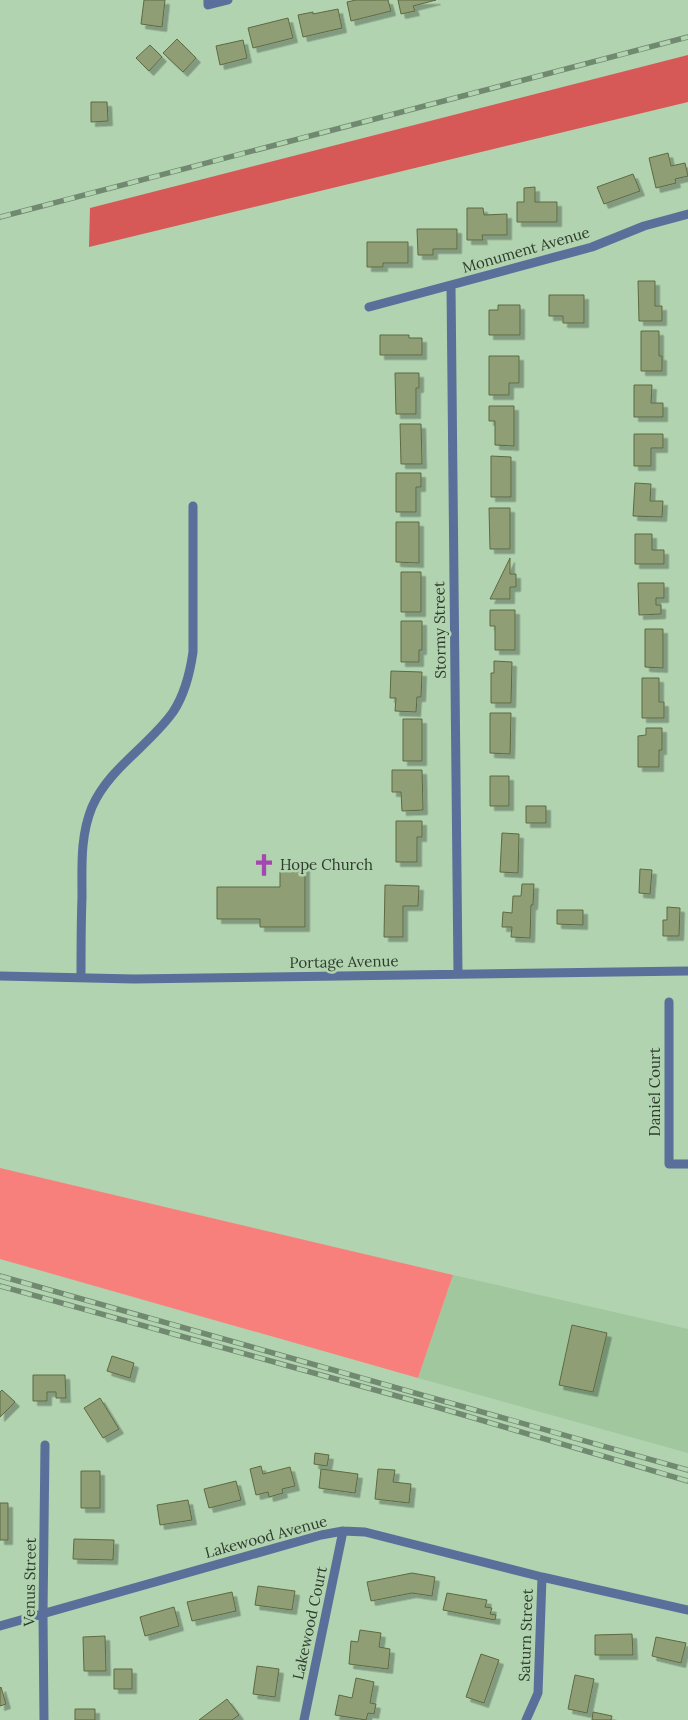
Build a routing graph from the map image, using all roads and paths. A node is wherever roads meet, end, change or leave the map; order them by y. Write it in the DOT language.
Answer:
graph roads {
  1 [pos="208,0"];
  2 [pos="228,0"];
  3 [pos="688,214"];
  4 [pos="451,286"];
  5 [pos="368,307"];
  6 [pos="193,506"];
  7 [pos="688,970"];
  8 [pos="458,974"];
  9 [pos="0,976"];
  10 [pos="81,977"];
  11 [pos="669,1002"];
  12 [pos="688,1164"];
  13 [pos="45,1445"];
  14 [pos="343,1531"];
  15 [pos="542,1578"];
  16 [pos="688,1610"];
  17 [pos="43,1614"];
  18 [pos="0,1626"];
  19 [pos="44,1720"];
  20 [pos="304,1720"];
  21 [pos="526,1720"];
  1 -- 2 [label="street"];
  3 -- 4 [label="street, Monument Avenue"];
  4 -- 5 [label="street, Monument Avenue"];
  4 -- 8 [label="street, Stormy Street"];
  6 -- 10 [label="street"];
  7 -- 8 [label="street, Portage Avenue"];
  8 -- 10 [label="street, Portage Avenue"];
  9 -- 10 [label="street, Portage Avenue"];
  11 -- 12 [label="street, Daniel Court"];
  13 -- 17 [label="street, Venus Street"];
  14 -- 15 [label="street, Lakewood Avenue"];
  14 -- 17 [label="street, Lakewood Avenue"];
  14 -- 20 [label="street, Lakewood Court"];
  15 -- 16 [label="street, Lakewood Avenue"];
  15 -- 21 [label="street, Saturn Street"];
  17 -- 18 [label="street, Lakewood Avenue"];
  17 -- 19 [label="street, Venus Street"];
}
